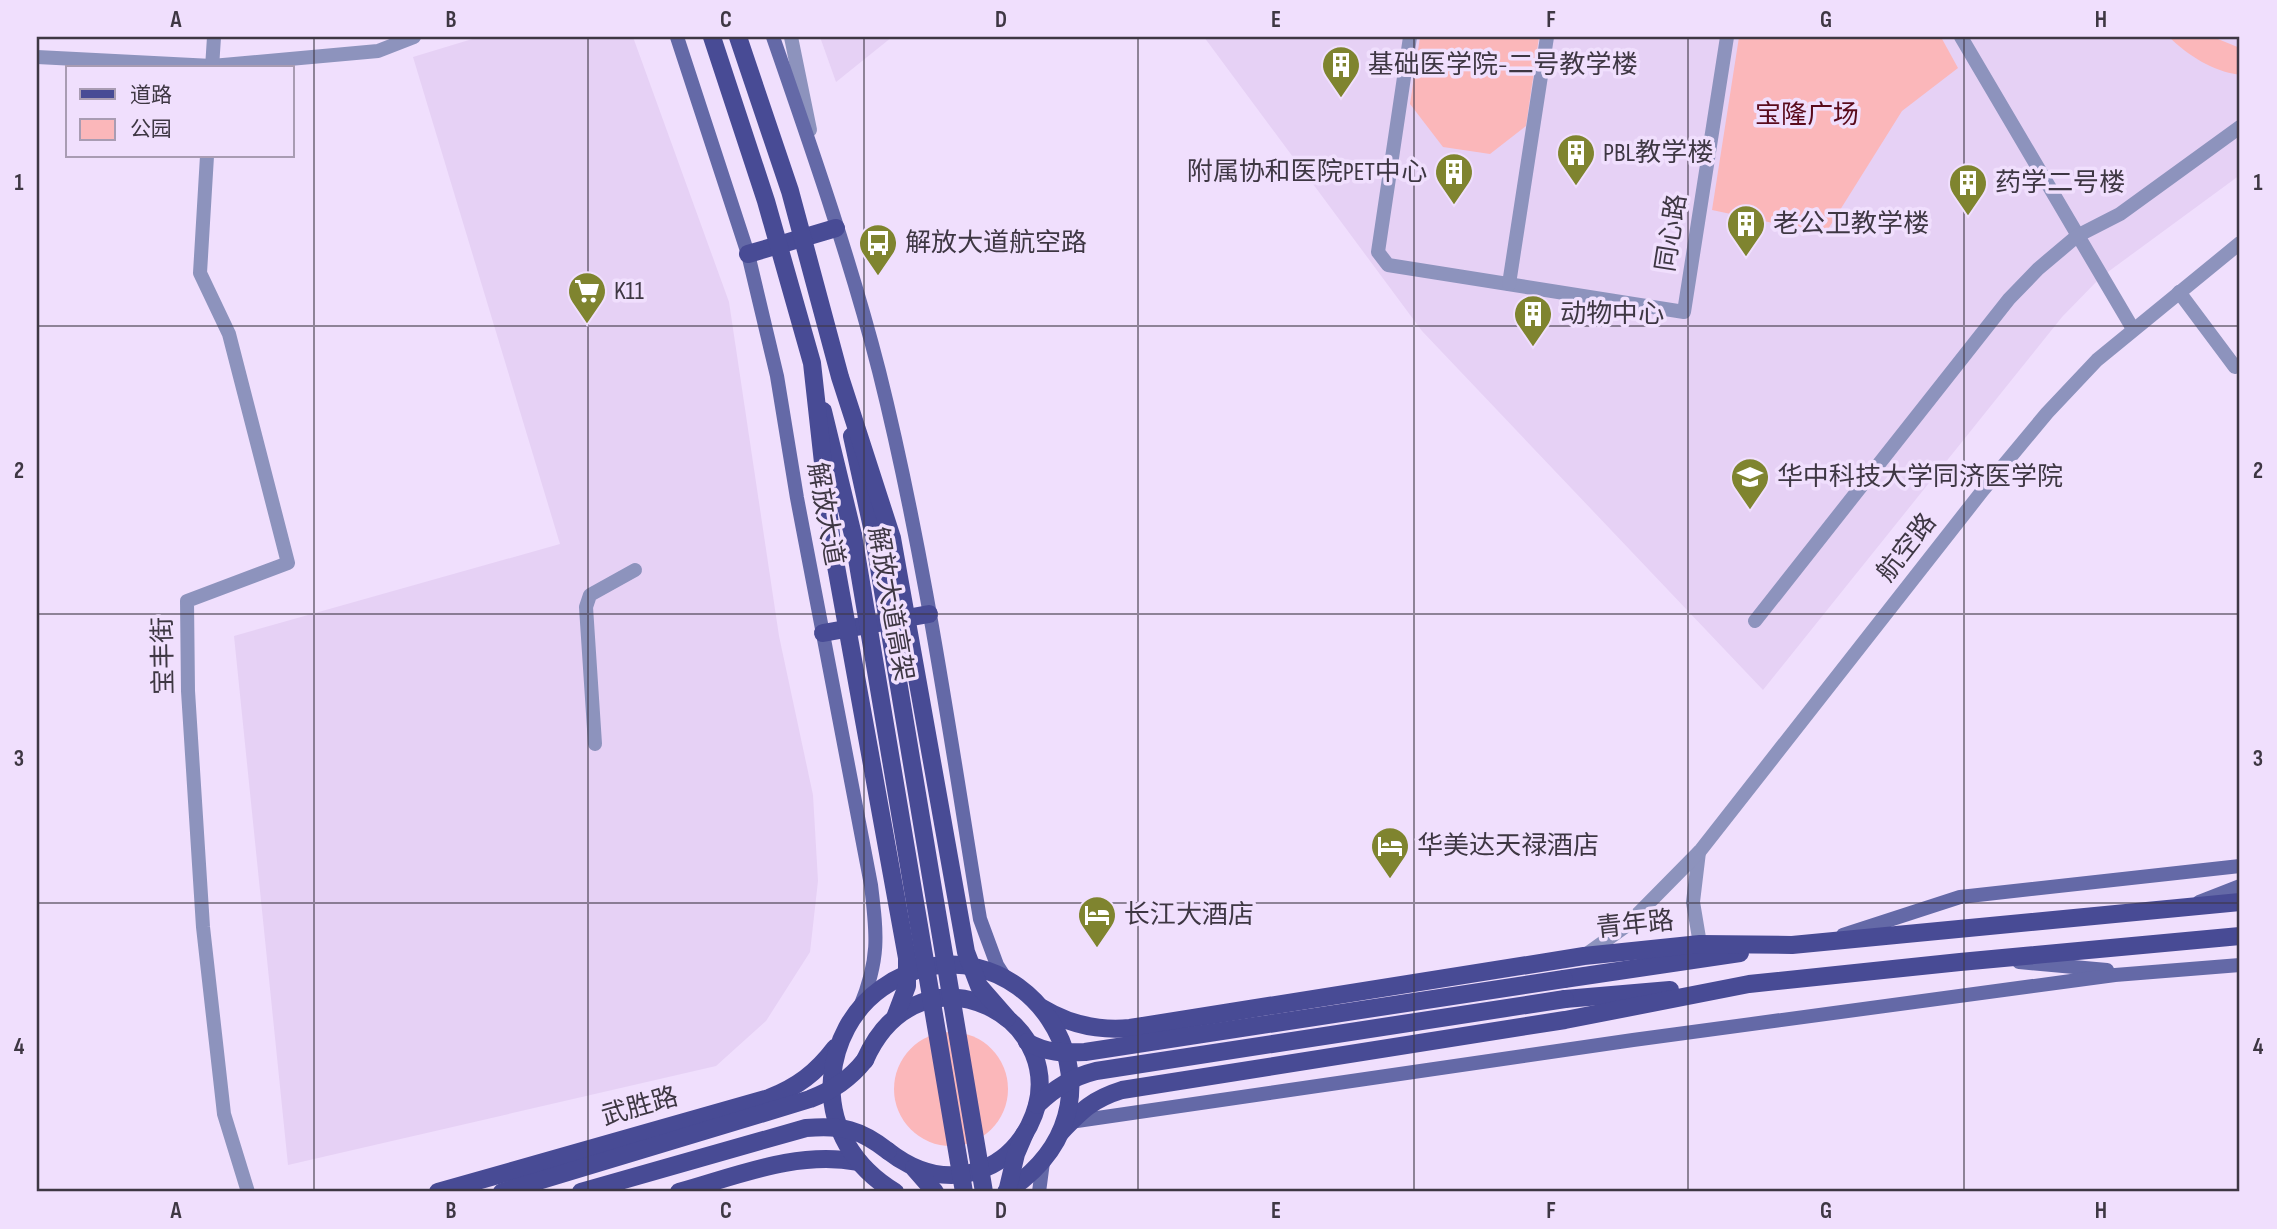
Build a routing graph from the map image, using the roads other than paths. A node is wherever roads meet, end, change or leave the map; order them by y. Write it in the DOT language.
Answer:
graph roads {
  1 [pos="214,37"];
  2 [pos="414,37"];
  3 [pos="677,37"];
  4 [pos="712,37"];
  5 [pos="738,37"];
  6 [pos="773,37"];
  7 [pos="791,37"];
  8 [pos="1410,37"];
  9 [pos="1547,37"];
  10 [pos="1727,37"];
  11 [pos="1961,37"];
  12 [pos="37,57"];
  13 [pos="194,66"];
  14 [pos="212,66"];
  15 [pos="222,66"];
  16 [pos="2240,127"];
  17 [pos="207,158"];
  18 [pos="817,166"];
  19 [pos="836,228"];
  20 [pos="2077,236"];
  21 [pos="2240,243"];
  22 [pos="748,254"];
  23 [pos="1509,284"];
  24 [pos="2179,292"];
  25 [pos="2133,329"];
  26 [pos="812,363"];
  27 [pos="2240,366"];
  28 [pos="840,377"];
  29 [pos="635,570"];
  30 [pos="929,614"];
  31 [pos="1755,621"];
  32 [pos="822,633"];
  33 [pos="595,744"];
  34 [pos="1700,851"];
  35 [pos="2240,866"];
  36 [pos="2240,886"];
  37 [pos="2240,902"];
  38 [pos="2190,906"];
  39 [pos="2240,936"];
  40 [pos="1821,942"];
  41 [pos="1700,944"];
  42 [pos="1791,945"];
  43 [pos="1584,956"];
  44 [pos="1986,959"];
  45 [pos="2240,965"];
  46 [pos="2139,973"];
  47 [pos="1006,979"];
  48 [pos="1749,984"];
  49 [pos="860,1008"];
  50 [pos="1042,1008"];
  51 [pos="897,1015"];
  52 [pos="1007,1018"];
  53 [pos="1027,1042"];
  54 [pos="839,1043"];
  55 [pos="1037,1105"];
  56 [pos="1066,1127"];
  57 [pos="1025,1133"];
  58 [pos="858,1162"];
  59 [pos="1043,1162"];
  60 [pos="914,1168"];
  61 [pos="248,1192"];
  62 [pos="438,1192"];
  63 [pos="502,1192"];
  64 [pos="581,1192"];
  65 [pos="679,1192"];
  66 [pos="895,1192"];
  67 [pos="934,1192"];
  68 [pos="964,1192"];
  69 [pos="984,1192"];
  70 [pos="1007,1192"];
  71 [pos="1039,1192"];
  1 -- 14 [label="street"];
  2 -- 15 [label="street"];
  3 -- 22 [label="main road, 解放大道"];
  4 -- 26 [label="main road, 解放大道高架, bridge"];
  5 -- 28 [label="main road, 解放大道高架, bridge"];
  6 -- 18 [label="main road"];
  7 -- 18 [label="street"];
  8 -- 23 [label="street"];
  9 -- 23 [label="street"];
  10 -- 23 [label="street, 同心路"];
  11 -- 20 [label="street"];
  12 -- 13 [label="street"];
  16 -- 20 [label="street"];
  17 -- 61 [label="street, 宝丰街"];
  18 -- 19 [label="main road"];
  19 -- 22 [label="main road"];
  19 -- 30 [label="main road"];
  20 -- 25 [label="street"];
  20 -- 31 [label="street"];
  21 -- 24 [label="street, 航空路"];
  22 -- 32 [label="main road, 解放大道"];
  24 -- 25 [label="street, 航空路"];
  24 -- 27 [label="street"];
  25 -- 34 [label="street, 航空路"];
  26 -- 51 [label="main road, bridge"];
  26 -- 68 [label="main road, 解放大道高架, bridge"];
  28 -- 52 [label="main road, bridge"];
  28 -- 69 [label="main road, 解放大道高架, bridge"];
  29 -- 33 [label="street"];
  30 -- 32 [label="main road"];
  30 -- 47 [label="main road"];
  32 -- 49 [label="main road, 解放大道"];
  34 -- 41 [label="street, 航空路"];
  34 -- 43 [label="street, 航空路"];
  35 -- 40 [label="main road"];
  36 -- 38 [label="main road"];
  37 -- 38 [label="main road, 青年路"];
  38 -- 40 [label="main road, 青年路"];
  39 -- 44 [label="main road"];
  40 -- 42 [label="main road, 青年路"];
  41 -- 42 [label="main road, 青年路"];
  41 -- 43 [label="main road, 青年路"];
  42 -- 53 [label="main road, bridge"];
  43 -- 50 [label="main road, 青年路"];
  44 -- 46 [label="main road"];
  44 -- 48 [label="main road"];
  45 -- 46 [label="main road"];
  46 -- 56 [label="main road"];
  47 -- 49 [label="main road"];
  47 -- 50 [label="main road"];
  48 -- 55 [label="main road, bridge"];
  48 -- 56 [label="main road"];
  49 -- 54 [label="main road"];
  50 -- 56 [label="main road"];
  51 -- 52 [label="main road, bridge"];
  51 -- 63 [label="main road, bridge"];
  52 -- 53 [label="main road"];
  53 -- 55 [label="main road"];
  54 -- 58 [label="main road"];
  54 -- 62 [label="main road, 武胜路"];
  55 -- 57 [label="main road"];
  56 -- 59 [label="main road"];
  57 -- 60 [label="main road, bridge"];
  57 -- 70 [label="main road, bridge"];
  58 -- 65 [label="main road"];
  58 -- 66 [label="main road"];
  59 -- 70 [label="main road"];
  59 -- 71 [label="main road"];
  60 -- 64 [label="main road, bridge"];
  60 -- 67 [label="main road"];
}
